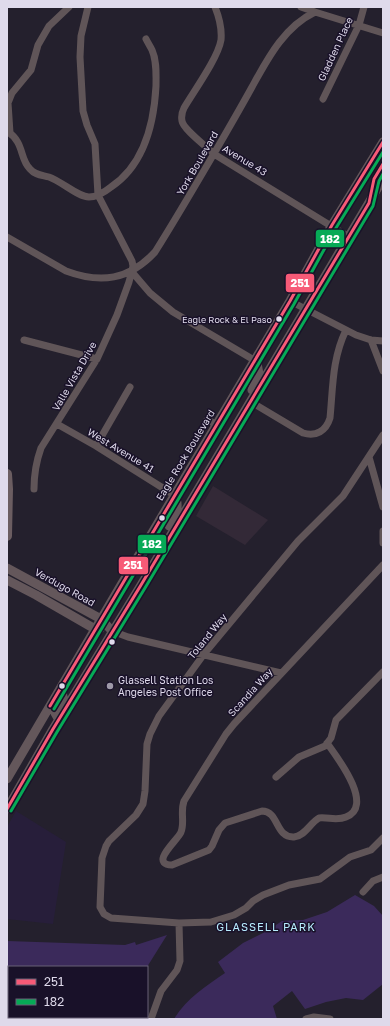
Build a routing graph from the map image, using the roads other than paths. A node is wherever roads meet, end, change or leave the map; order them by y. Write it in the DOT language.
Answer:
graph roads {
  1 [pos="69,7"];
  2 [pos="88,7"];
  3 [pos="215,7"];
  4 [pos="364,7"];
  5 [pos="308,9"];
  6 [pos="359,25"];
  7 [pos="383,33"];
  8 [pos="146,39"];
  9 [pos="323,100"];
  10 [pos="8,132"];
  11 [pos="383,142"];
  12 [pos="214,154"];
  13 [pos="383,179"];
  14 [pos="98,195"];
  15 [pos="332,225"];
  16 [pos="7,237"];
  17 [pos="349,237"];
  18 [pos="132,272"];
  19 [pos="290,301"];
  20 [pos="306,310"];
  21 [pos="346,330"];
  22 [pos="24,340"];
  23 [pos="372,340"];
  24 [pos="383,341"];
  25 [pos="280,354"];
  26 [pos="97,359"];
  27 [pos="254,360"];
  28 [pos="383,372"];
  29 [pos="130,387"];
  30 [pos="251,402"];
  31 [pos="207,420"];
  32 [pos="239,420"];
  33 [pos="57,424"];
  34 [pos="216,424"];
  35 [pos="383,435"];
  36 [pos="96,446"];
  37 [pos="369,457"];
  38 [pos="7,474"];
  39 [pos="34,488"];
  40 [pos="174,495"];
  41 [pos="383,507"];
  42 [pos="383,532"];
  43 [pos="7,536"];
  44 [pos="167,542"];
  45 [pos="383,543"];
  46 [pos="383,565"];
  47 [pos="7,568"];
  48 [pos="7,580"];
  49 [pos="101,619"];
  50 [pos="95,628"];
  51 [pos="112,631"];
  52 [pos="204,654"];
  53 [pos="383,672"];
  54 [pos="281,673"];
  55 [pos="58,692"];
  56 [pos="59,720"];
  57 [pos="327,743"];
  58 [pos="276,776"];
  59 [pos="7,779"];
  60 [pos="7,809"];
  61 [pos="383,838"];
  62 [pos="383,877"];
  63 [pos="363,892"];
  64 [pos="179,923"];
  65 [pos="151,1019"];
  66 [pos="306,1019"];
  67 [pos="330,1019"];
  1 -- 10 [label="street"];
  2 -- 14 [label="street"];
  3 -- 12 [label="street, Avenue 43"];
  4 -- 6 [label="street, Gladden Place"];
  5 -- 6 [label="street, York Boulevard"];
  5 -- 12 [label="street, York Boulevard"];
  6 -- 7 [label="street, York Boulevard"];
  6 -- 9 [label="street, Gladden Place"];
  8 -- 14 [label="street"];
  10 -- 14 [label="street"];
  11 -- 15 [label="main road, Eagle Rock Boulevard"];
  12 -- 15 [label="street, Avenue 43"];
  12 -- 18 [label="street, York Boulevard"];
  13 -- 17 [label="main road"];
  14 -- 18 [label="street"];
  15 -- 17 [label="street, Avenue 43"];
  15 -- 19 [label="main road, Eagle Rock Boulevard"];
  16 -- 18 [label="street, York Boulevard"];
  17 -- 20 [label="main road"];
  18 -- 26 [label="street, Valle Vista Drive"];
  18 -- 27 [label="street"];
  19 -- 20 [label="street"];
  19 -- 27 [label="main road, Eagle Rock Boulevard"];
  20 -- 21 [label="street"];
  20 -- 25 [label="main road"];
  21 -- 23 [label="street"];
  21 -- 30 [label="street"];
  22 -- 26 [label="street"];
  23 -- 24 [label="street"];
  23 -- 28 [label="street"];
  25 -- 27 [label="main road"];
  25 -- 30 [label="main road"];
  26 -- 33 [label="street, Valle Vista Drive"];
  27 -- 32 [label="main road"];
  27 -- 34 [label="main road, Eagle Rock Boulevard"];
  29 -- 36 [label="street"];
  30 -- 32 [label="main road"];
  31 -- 34 [label="street"];
  32 -- 44 [label="main road"];
  33 -- 36 [label="street, West Avenue 41"];
  33 -- 39 [label="street, Valle Vista Drive"];
  34 -- 40 [label="main road, Eagle Rock Boulevard"];
  35 -- 37 [label="street, Toland Way"];
  36 -- 40 [label="street, West Avenue 41"];
  37 -- 41 [label="street"];
  37 -- 52 [label="street, Toland Way"];
  38 -- 43 [label="highway"];
  40 -- 44 [label="main road"];
  40 -- 49 [label="main road, Eagle Rock Boulevard"];
  42 -- 45 [label="street"];
  44 -- 51 [label="main road"];
  46 -- 54 [label="street, Scandia Way"];
  47 -- 49 [label="main road, Verdugo Road"];
  48 -- 50 [label="main road, Verdugo Road"];
  49 -- 50 [label="main road, Eagle Rock Boulevard"];
  49 -- 51 [label="main road, Verdugo Road"];
  50 -- 51 [label="main road, Verdugo Road"];
  50 -- 55 [label="main road, Eagle Rock Boulevard"];
  51 -- 52 [label="street"];
  51 -- 56 [label="main road"];
  52 -- 54 [label="street"];
  52 -- 64 [label="street, Toland Way"];
  53 -- 57 [label="street"];
  54 -- 57 [label="street, Scandia Way"];
  55 -- 56 [label="main road"];
  55 -- 59 [label="main road, Eagle Rock Boulevard"];
  56 -- 60 [label="main road"];
  57 -- 58 [label="street"];
  61 -- 64 [label="street, Toland Way"];
  62 -- 63 [label="street"];
  64 -- 65 [label="street"];
  66 -- 67 [label="street"];
}
